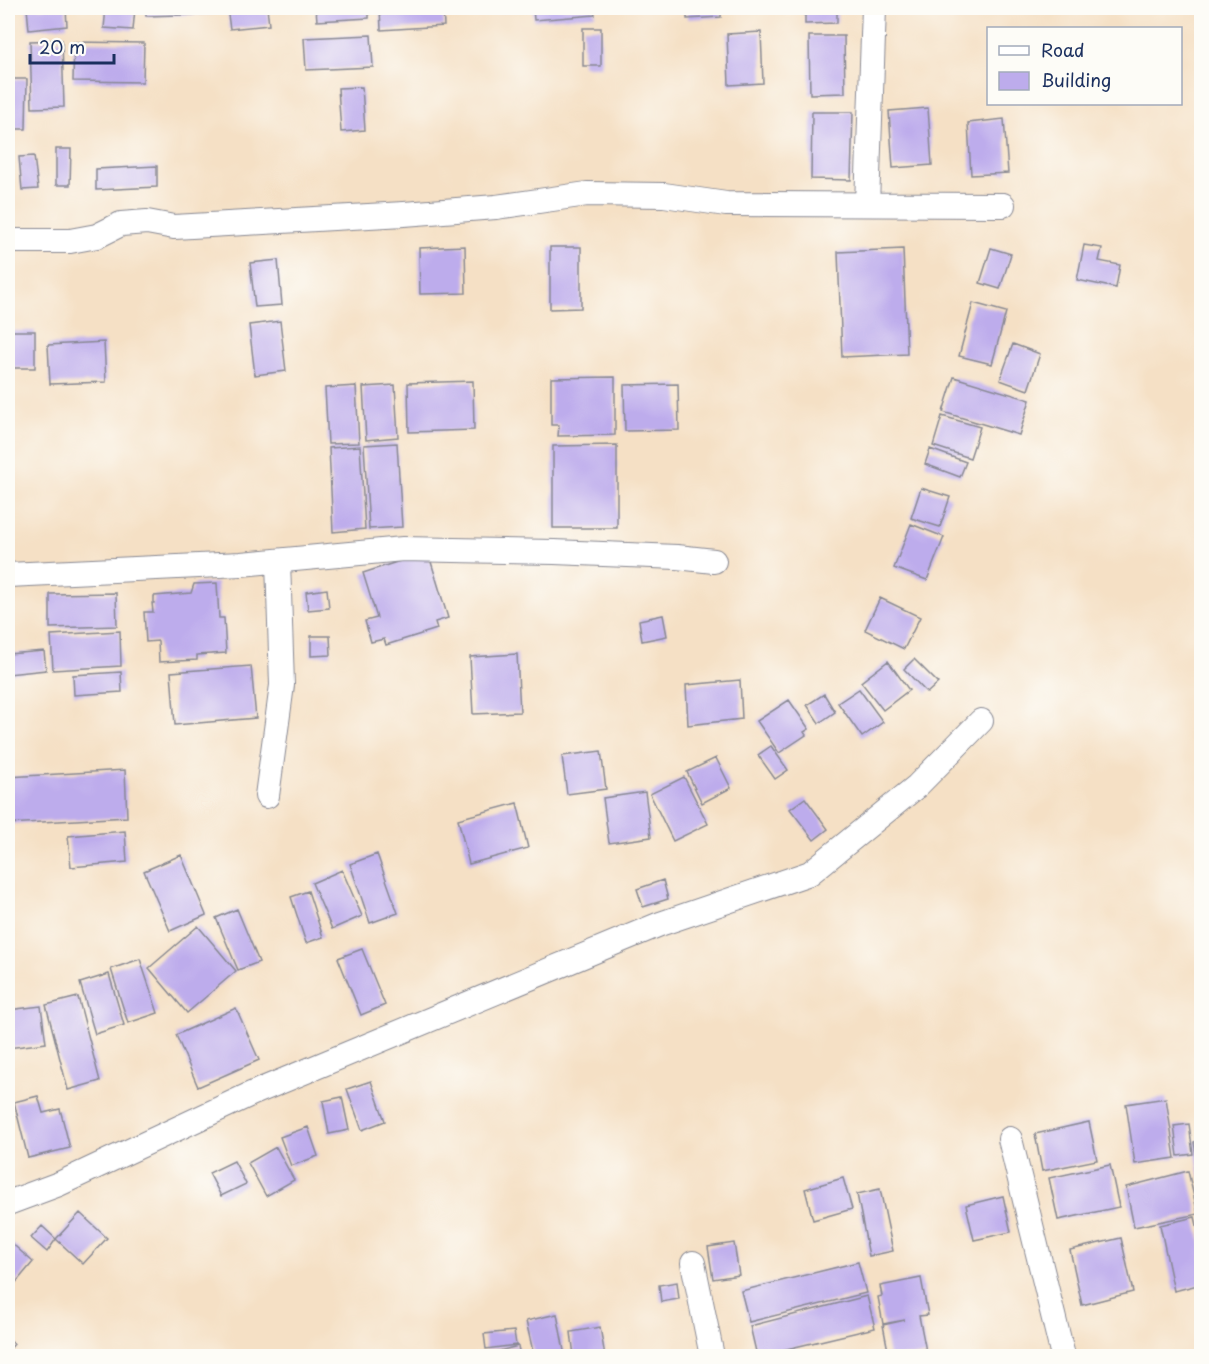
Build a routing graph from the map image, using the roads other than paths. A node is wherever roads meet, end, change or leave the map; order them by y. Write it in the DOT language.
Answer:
graph roads {
  1 [pos="873,8"];
  2 [pos="867,204"];
  3 [pos="1003,205"];
  4 [pos="8,242"];
  5 [pos="278,561"];
  6 [pos="714,561"];
  7 [pos="8,575"];
  8 [pos="981,720"];
  9 [pos="267,796"];
  10 [pos="1010,1139"];
  11 [pos="8,1203"];
  12 [pos="693,1263"];
  13 [pos="712,1356"];
  14 [pos="1062,1356"];
  1 -- 2 [label="street"];
  2 -- 3 [label="street"];
  2 -- 4 [label="street"];
  5 -- 6 [label="street"];
  5 -- 7 [label="street"];
  5 -- 9 [label="street"];
  8 -- 11 [label="street"];
  10 -- 14 [label="street"];
  12 -- 13 [label="street"];
}
